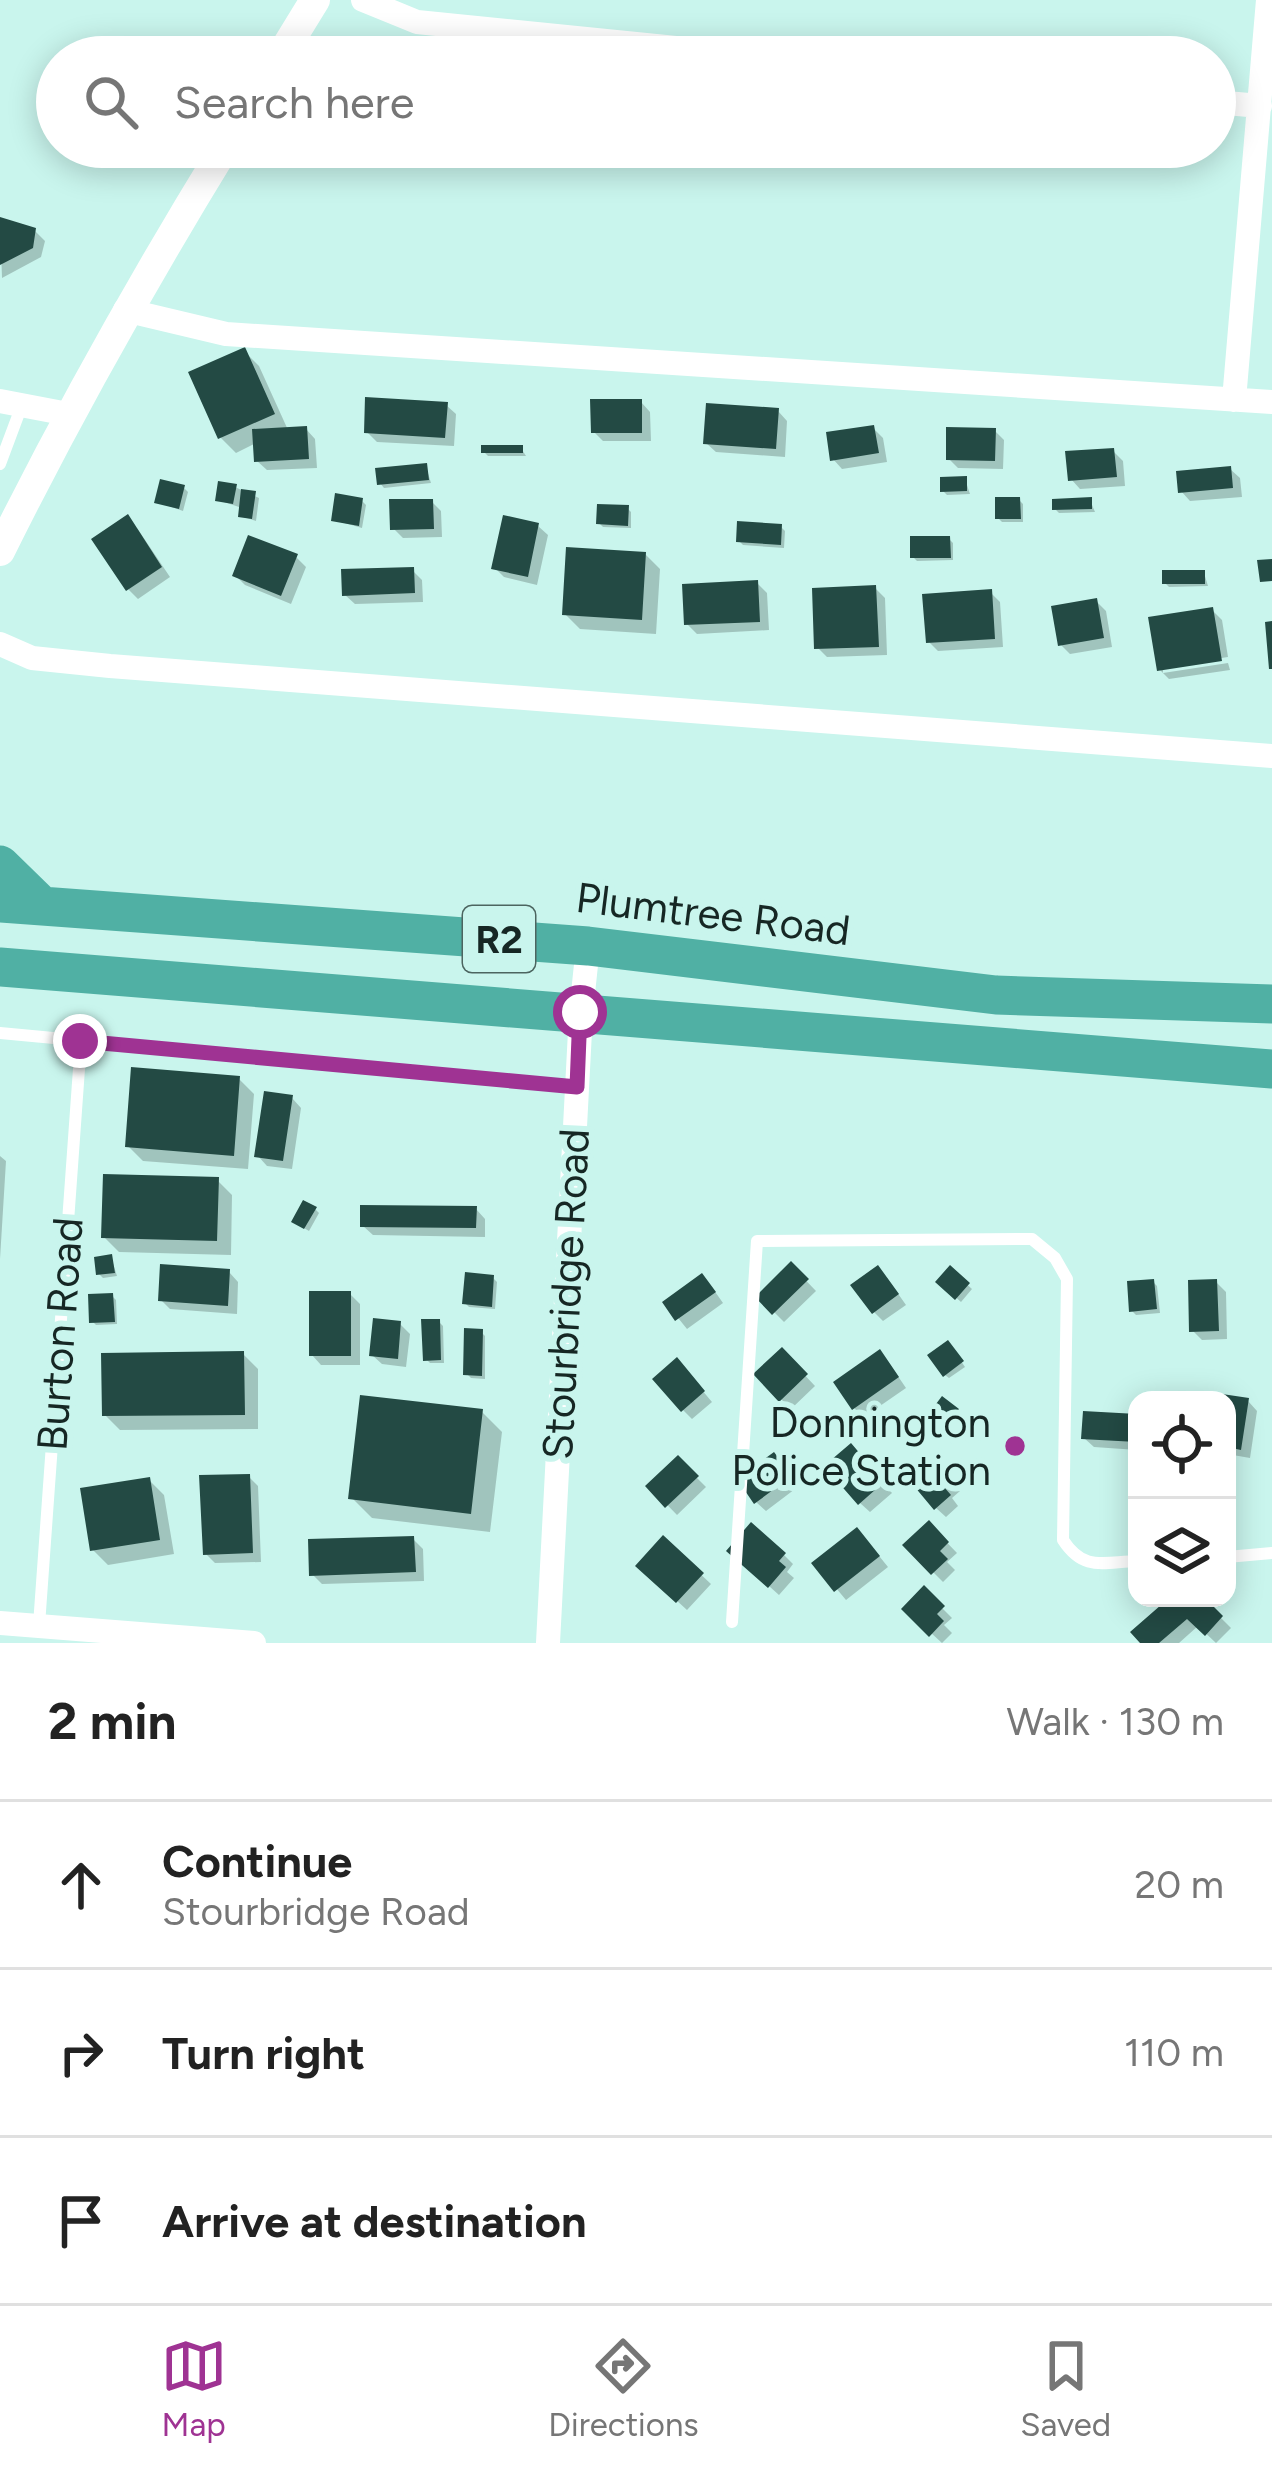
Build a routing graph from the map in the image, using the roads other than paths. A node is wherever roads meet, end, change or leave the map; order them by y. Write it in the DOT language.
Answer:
graph roads {
  1 [pos="315,0"];
  2 [pos="363,0"];
  3 [pos="1268,0"];
  4 [pos="293,36"];
  5 [pos="557,36"];
  6 [pos="1236,104"];
  7 [pos="1260,106"];
  8 [pos="212,168"];
  9 [pos="125,310"];
  10 [pos="1234,400"];
  11 [pos="11,403"];
  12 [pos="1272,403"];
  13 [pos="68,413"];
  14 [pos="0,464"];
  15 [pos="0,550"];
  16 [pos="0,644"];
  17 [pos="1272,755"];
  18 [pos="0,865"];
  19 [pos="0,903"];
  20 [pos="41,904"];
  21 [pos="588,946"];
  22 [pos="5,966"];
  23 [pos="1272,1004"];
  24 [pos="580,1012"];
  25 [pos="0,1033"];
  26 [pos="80,1041"];
  27 [pos="1272,1069"];
  28 [pos="577,1087"];
  29 [pos="1272,1552"];
  30 [pos="1236,1556"];
  31 [pos="1128,1561"];
  32 [pos="732,1622"];
  33 [pos="0,1623"];
  34 [pos="39,1626"];
  35 [pos="254,1643"];
  36 [pos="548,1643"];
  1 -- 4 [label="street"];
  2 -- 5 [label="street"];
  3 -- 7 [label="street"];
  6 -- 7 [label="street"];
  7 -- 10 [label="street"];
  8 -- 9 [label="street"];
  9 -- 10 [label="street"];
  9 -- 13 [label="street"];
  10 -- 12 [label="street"];
  11 -- 13 [label="street"];
  11 -- 14 [label="lane"];
  13 -- 15 [label="street"];
  16 -- 17 [label="street"];
  18 -- 20 [label="highway"];
  19 -- 20 [label="highway, Plumtree Road / R2"];
  20 -- 21 [label="highway, Plumtree Road / R2"];
  21 -- 23 [label="highway, Plumtree Road / R2"];
  21 -- 24 [label="street, Stourbridge Road"];
  22 -- 24 [label="highway, R2"];
  24 -- 27 [label="highway, R2"];
  24 -- 28 [label="street, Stourbridge Road"];
  25 -- 26 [label="lane"];
  26 -- 28 [label="lane"];
  26 -- 34 [label="lane, Burton Road"];
  28 -- 36 [label="street, Stourbridge Road"];
  29 -- 30 [label="lane"];
  31 -- 32 [label="lane"];
  33 -- 34 [label="street"];
  34 -- 35 [label="street"];
}
